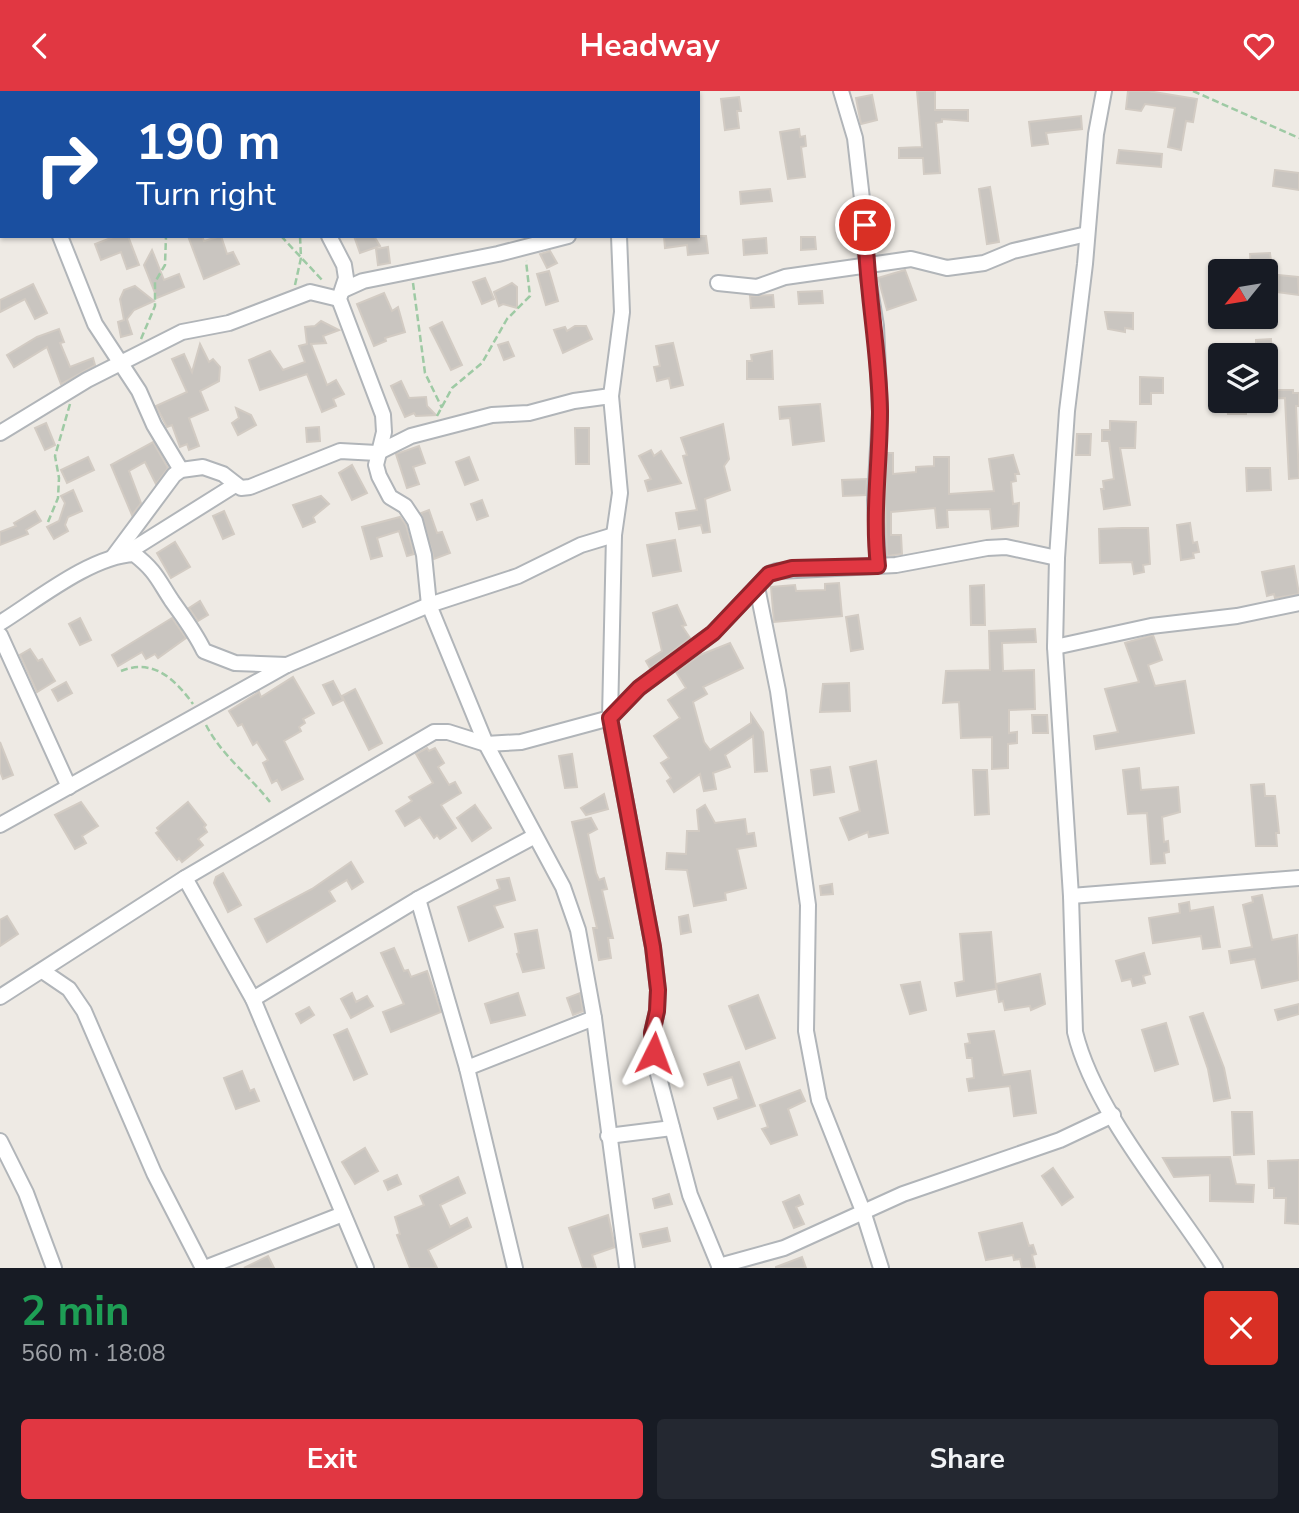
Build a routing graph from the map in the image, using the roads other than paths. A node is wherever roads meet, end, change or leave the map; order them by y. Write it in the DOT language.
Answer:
graph roads {
  1 [pos="841,91"];
  2 [pos="1104,91"];
  3 [pos="1087,234"];
  4 [pos="61,238"];
  5 [pos="330,238"];
  6 [pos="552,238"];
  7 [pos="620,238"];
  8 [pos="521,242"];
  9 [pos="866,265"];
  10 [pos="718,283"];
  11 [pos="341,295"];
  12 [pos="121,362"];
  13 [pos="611,396"];
  14 [pos="0,433"];
  15 [pos="377,453"];
  16 [pos="181,470"];
  17 [pos="235,485"];
  18 [pos="614,535"];
  19 [pos="118,556"];
  20 [pos="1057,558"];
  21 [pos="878,566"];
  22 [pos="758,587"];
  23 [pos="1299,603"];
  24 [pos="429,605"];
  25 [pos="0,623"];
  26 [pos="0,635"];
  27 [pos="1055,647"];
  28 [pos="287,665"];
  29 [pos="610,718"];
  30 [pos="486,744"];
  31 [pos="69,787"];
  32 [pos="0,825"];
  33 [pos="535,836"];
  34 [pos="184,878"];
  35 [pos="1299,878"];
  36 [pos="1071,896"];
  37 [pos="418,899"];
  38 [pos="44,972"];
  39 [pos="4,992"];
  40 [pos="253,999"];
  41 [pos="594,1018"];
  42 [pos="467,1068"];
  43 [pos="1113,1115"];
  44 [pos="672,1128"];
  45 [pos="608,1136"];
  46 [pos="0,1141"];
  47 [pos="863,1211"];
  48 [pos="343,1214"];
  49 [pos="720,1267"];
  50 [pos="54,1268"];
  51 [pos="204,1268"];
  52 [pos="366,1268"];
  53 [pos="515,1268"];
  54 [pos="627,1268"];
  55 [pos="881,1268"];
  56 [pos="1215,1268"];
  1 -- 9 [label="street"];
  2 -- 3 [label="street"];
  3 -- 9 [label="street"];
  3 -- 20 [label="street"];
  4 -- 12 [label="street"];
  5 -- 11 [label="street"];
  6 -- 8 [label="street"];
  7 -- 13 [label="street"];
  8 -- 11 [label="street"];
  9 -- 10 [label="street"];
  9 -- 21 [label="street"];
  11 -- 12 [label="street"];
  11 -- 15 [label="street"];
  12 -- 14 [label="street"];
  12 -- 16 [label="street"];
  13 -- 15 [label="street"];
  13 -- 18 [label="street"];
  15 -- 17 [label="street"];
  15 -- 24 [label="street"];
  16 -- 17 [label="street"];
  16 -- 19 [label="street"];
  17 -- 19 [label="street"];
  18 -- 24 [label="street"];
  18 -- 29 [label="street"];
  19 -- 25 [label="street"];
  19 -- 28 [label="street"];
  20 -- 21 [label="street"];
  20 -- 27 [label="street"];
  21 -- 22 [label="street"];
  22 -- 29 [label="street"];
  22 -- 47 [label="street"];
  23 -- 27 [label="street"];
  24 -- 28 [label="street"];
  24 -- 30 [label="street"];
  26 -- 31 [label="street"];
  27 -- 36 [label="street"];
  28 -- 31 [label="street"];
  29 -- 30 [label="street"];
  29 -- 44 [label="street"];
  30 -- 33 [label="street"];
  30 -- 34 [label="street"];
  31 -- 32 [label="street"];
  33 -- 37 [label="street"];
  33 -- 41 [label="street"];
  34 -- 38 [label="street"];
  34 -- 40 [label="street"];
  35 -- 36 [label="street"];
  36 -- 43 [label="street"];
  37 -- 40 [label="street"];
  37 -- 42 [label="street"];
  38 -- 39 [label="street"];
  38 -- 51 [label="street"];
  40 -- 48 [label="street"];
  41 -- 42 [label="street"];
  41 -- 45 [label="street"];
  42 -- 53 [label="street"];
  43 -- 47 [label="street"];
  43 -- 56 [label="street"];
  44 -- 45 [label="street"];
  44 -- 49 [label="street"];
  45 -- 54 [label="street"];
  46 -- 50 [label="street"];
  47 -- 49 [label="street"];
  47 -- 55 [label="street"];
  48 -- 51 [label="street"];
  48 -- 52 [label="street"];
}
